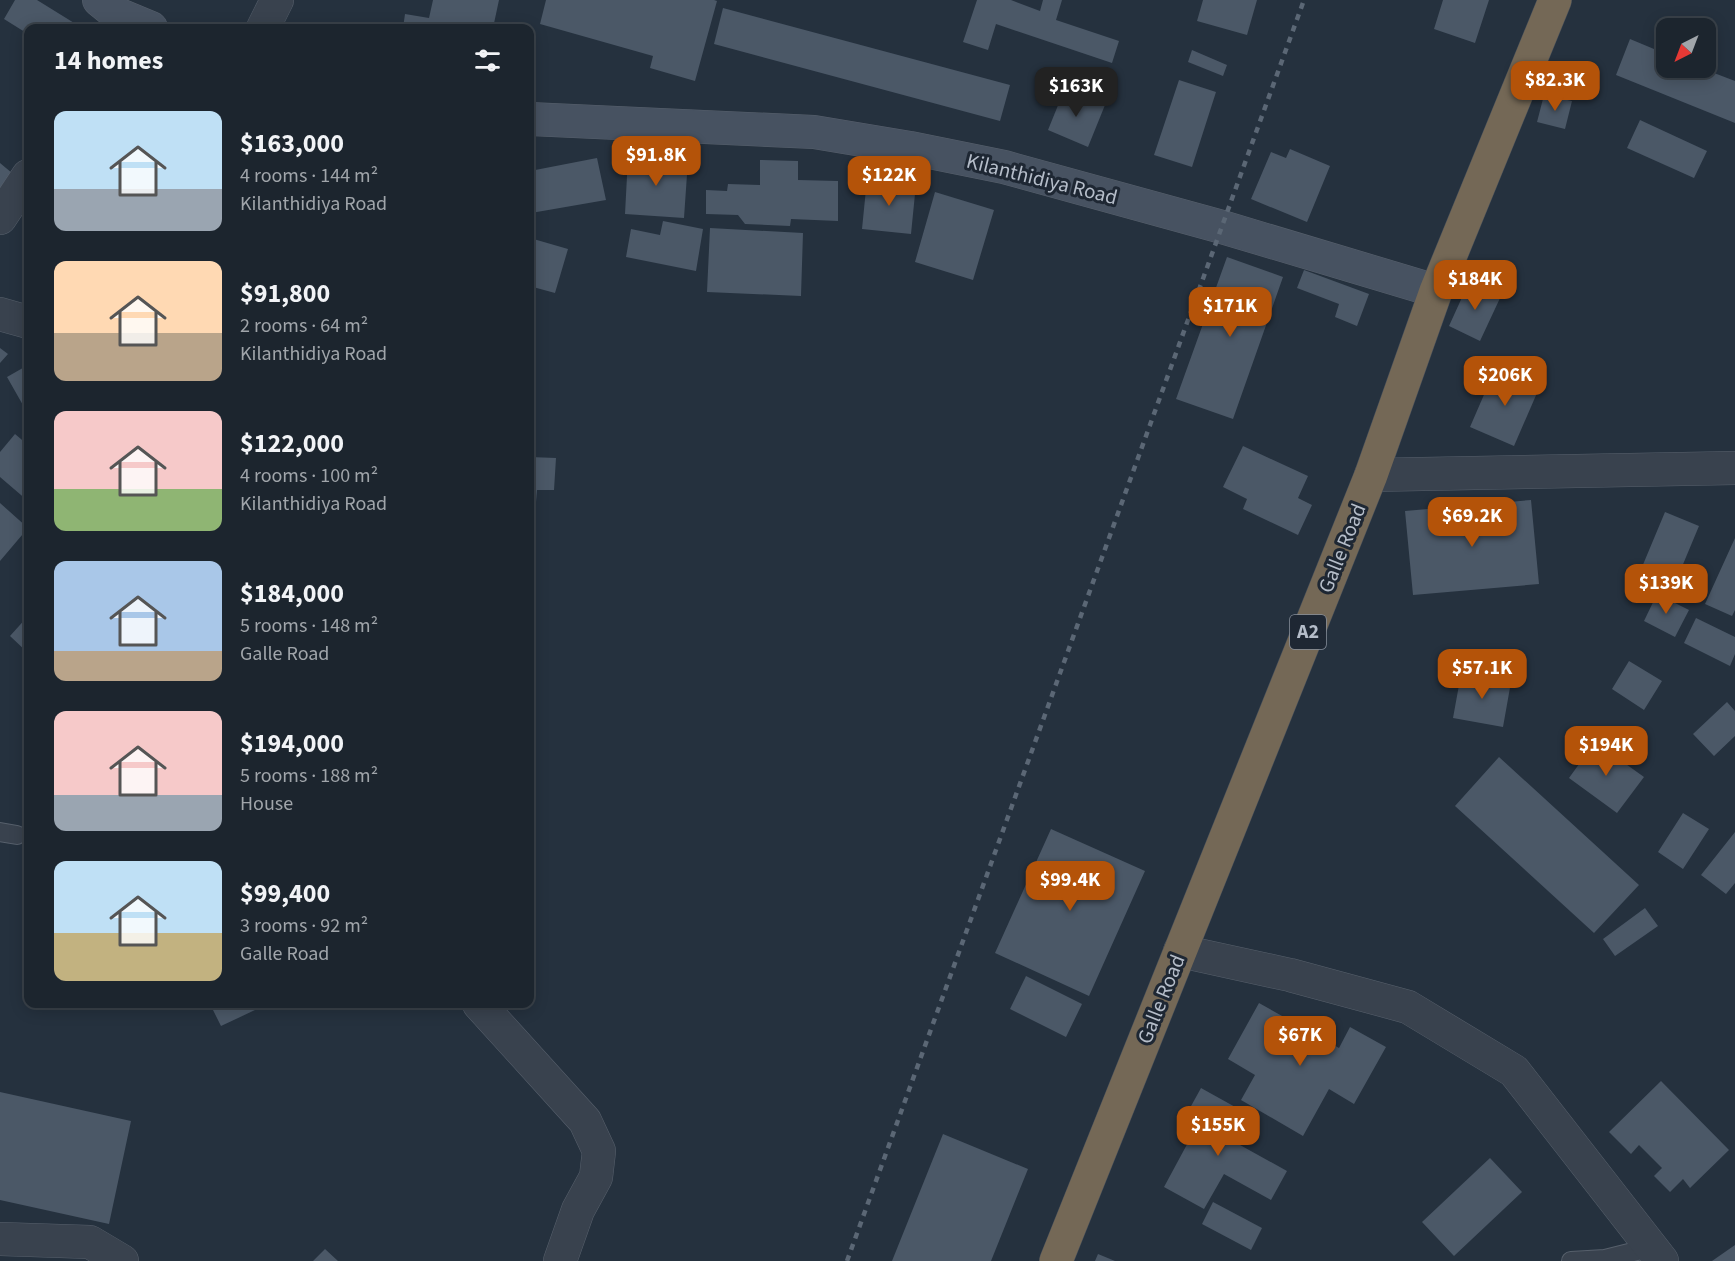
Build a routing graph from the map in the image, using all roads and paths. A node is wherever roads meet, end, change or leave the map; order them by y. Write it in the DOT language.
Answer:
graph roads {
  1 [pos="276,0"];
  2 [pos="1555,0"];
  3 [pos="107,14"];
  4 [pos="138,24"];
  5 [pos="265,24"];
  6 [pos="534,119"];
  7 [pos="24,182"];
  8 [pos="0,218"];
  9 [pos="1436,291"];
  10 [pos="0,314"];
  11 [pos="24,321"];
  12 [pos="1735,468"];
  13 [pos="1371,475"];
  14 [pos="1180,951"];
  15 [pos="483,1008"];
  16 [pos="0,1239"];
  17 [pos="1658,1254"];
  18 [pos="122,1261"];
  19 [pos="560,1261"];
  20 [pos="1056,1261"];
  21 [pos="1571,1261"];
  1 -- 5 [label="street"];
  2 -- 9 [label="highway, Galle Road / A2"];
  3 -- 4 [label="street"];
  6 -- 9 [label="street, Kilanthidiya Road"];
  7 -- 8 [label="street"];
  9 -- 13 [label="highway, Galle Road / A2"];
  10 -- 11 [label="street"];
  12 -- 13 [label="street"];
  13 -- 14 [label="highway, Galle Road / A2"];
  14 -- 17 [label="street"];
  14 -- 20 [label="highway, Galle Road / A2"];
  15 -- 19 [label="street"];
  16 -- 18 [label="street"];
  17 -- 21 [label="lane"];
}
